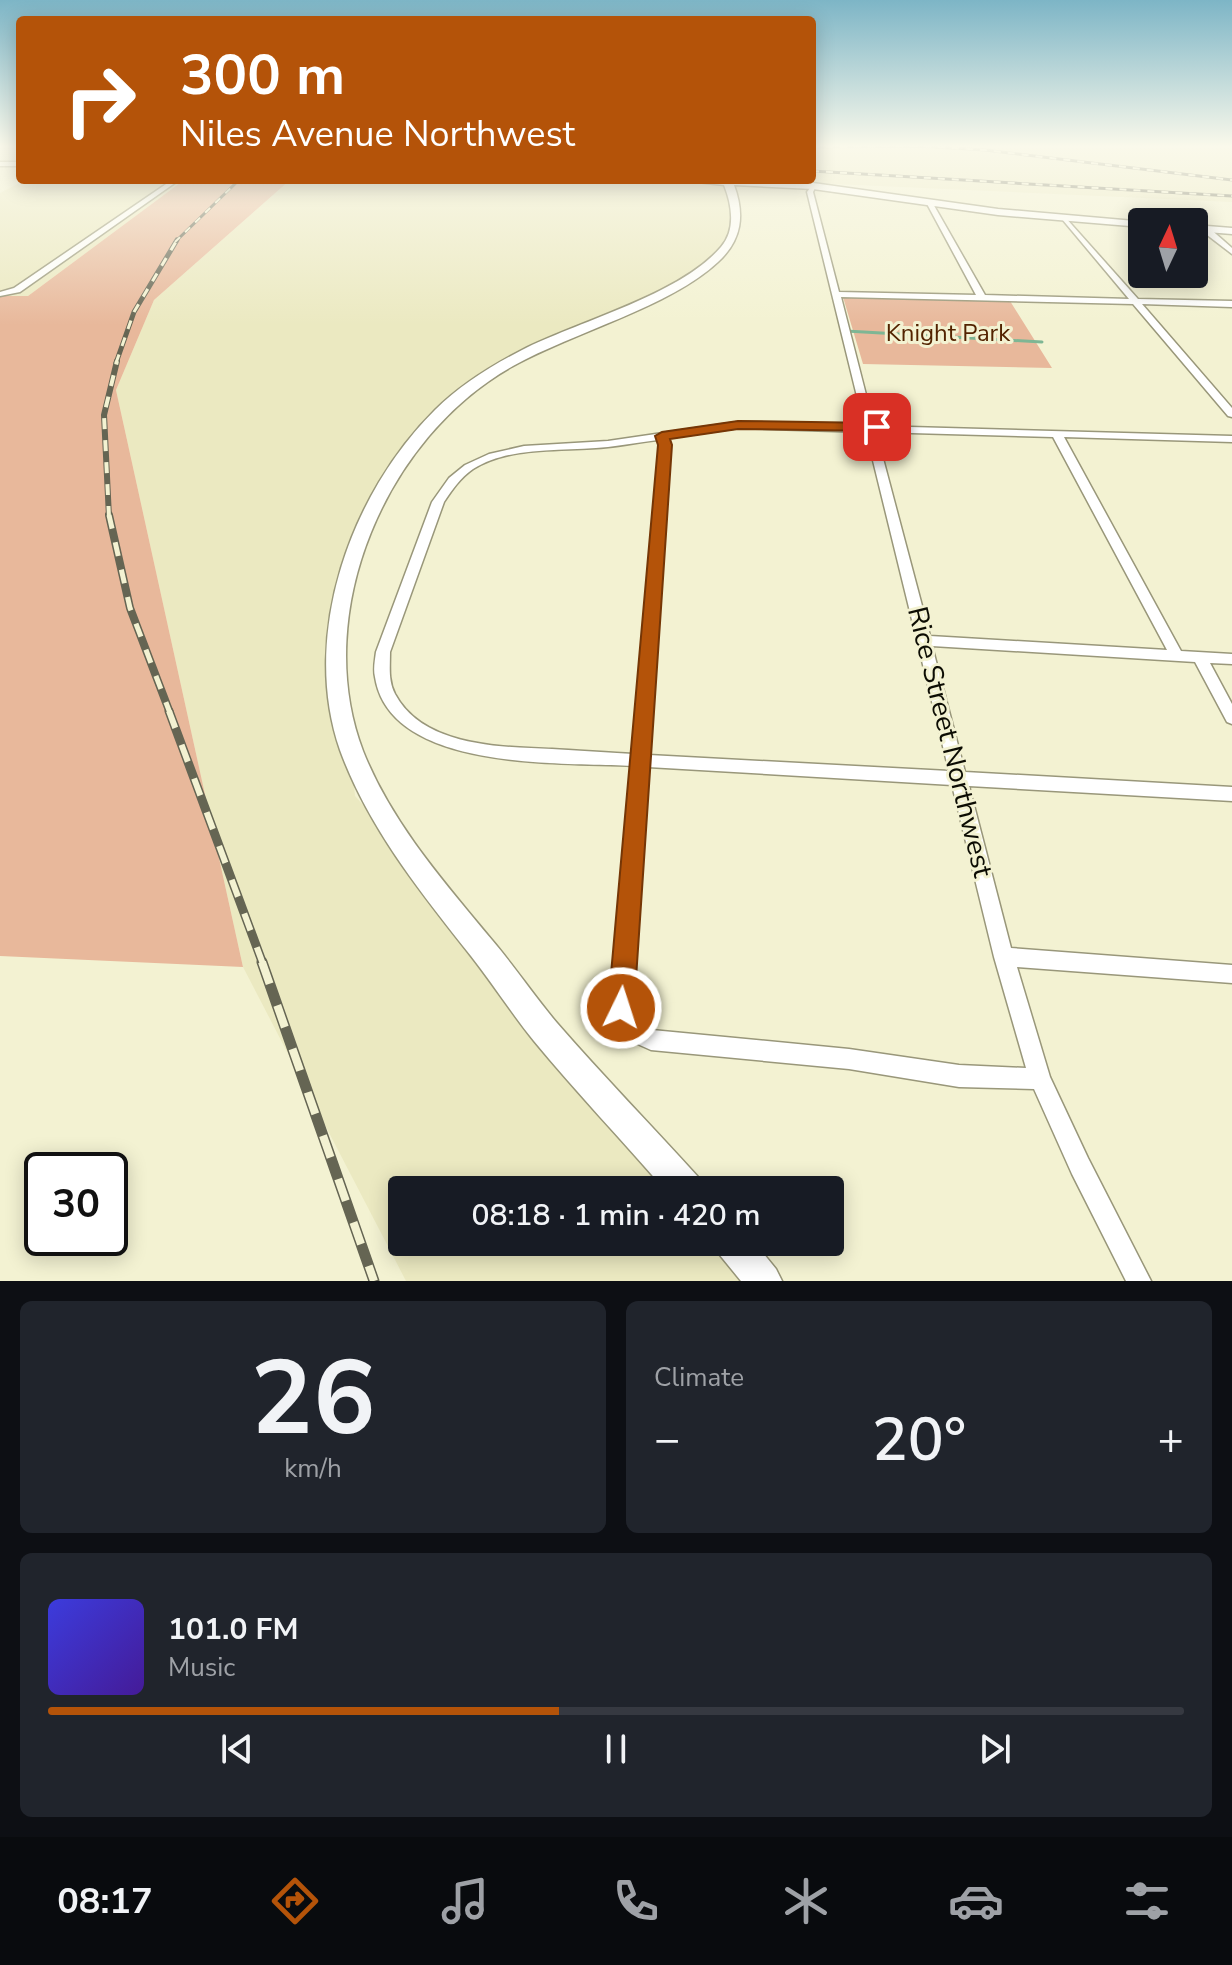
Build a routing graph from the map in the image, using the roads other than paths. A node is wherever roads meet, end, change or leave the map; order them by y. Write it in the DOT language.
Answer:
graph roads {
  1 [pos="139,206"];
  2 [pos="733,206"];
  3 [pos="814,206"];
  4 [pos="928,206"];
  5 [pos="961,206"];
  6 [pos="1064,218"];
  7 [pos="1128,223"];
  8 [pos="1208,230"];
  9 [pos="1232,231"];
  10 [pos="1208,235"];
  11 [pos="1232,252"];
  12 [pos="0,294"];
  13 [pos="837,294"];
  14 [pos="982,298"];
  15 [pos="1137,302"];
  16 [pos="1232,304"];
  17 [pos="1232,414"];
  18 [pos="870,427"];
  19 [pos="1056,433"];
  20 [pos="662,436"];
  21 [pos="1232,439"];
  22 [pos="925,641"];
  23 [pos="1177,656"];
  24 [pos="1200,657"];
  25 [pos="1232,659"];
  26 [pos="1232,718"];
  27 [pos="640,760"];
  28 [pos="959,777"];
  29 [pos="1232,794"];
  30 [pos="1004,957"];
  31 [pos="1232,974"];
  32 [pos="1040,1079"];
  33 [pos="674,1176"];
  34 [pos="743,1256"];
  35 [pos="764,1281"];
  36 [pos="1139,1281"];
  1 -- 12 [label="street"];
  2 -- 33 [label="main road"];
  3 -- 13 [label="street, Rice Street Northwest"];
  4 -- 14 [label="street"];
  5 -- 6 [label="main road"];
  6 -- 7 [label="main road"];
  6 -- 15 [label="street"];
  8 -- 9 [label="main road"];
  10 -- 11 [label="street"];
  13 -- 14 [label="street"];
  13 -- 18 [label="street, Rice Street Northwest"];
  14 -- 15 [label="street"];
  15 -- 16 [label="street"];
  15 -- 17 [label="street"];
  18 -- 19 [label="street"];
  18 -- 20 [label="street"];
  18 -- 22 [label="street, Rice Street Northwest"];
  19 -- 21 [label="street"];
  19 -- 23 [label="street"];
  20 -- 27 [label="street"];
  20 -- 27 [label="street"];
  22 -- 23 [label="street"];
  22 -- 28 [label="street, Rice Street Northwest"];
  23 -- 24 [label="street"];
  24 -- 25 [label="street"];
  24 -- 26 [label="street"];
  27 -- 28 [label="street"];
  27 -- 32 [label="street"];
  28 -- 29 [label="street"];
  28 -- 30 [label="street, Rice Street Northwest"];
  30 -- 31 [label="street"];
  30 -- 32 [label="street, Rice Street Northwest"];
  32 -- 36 [label="street, Rice Street Northwest"];
  34 -- 35 [label="main road"];
}
